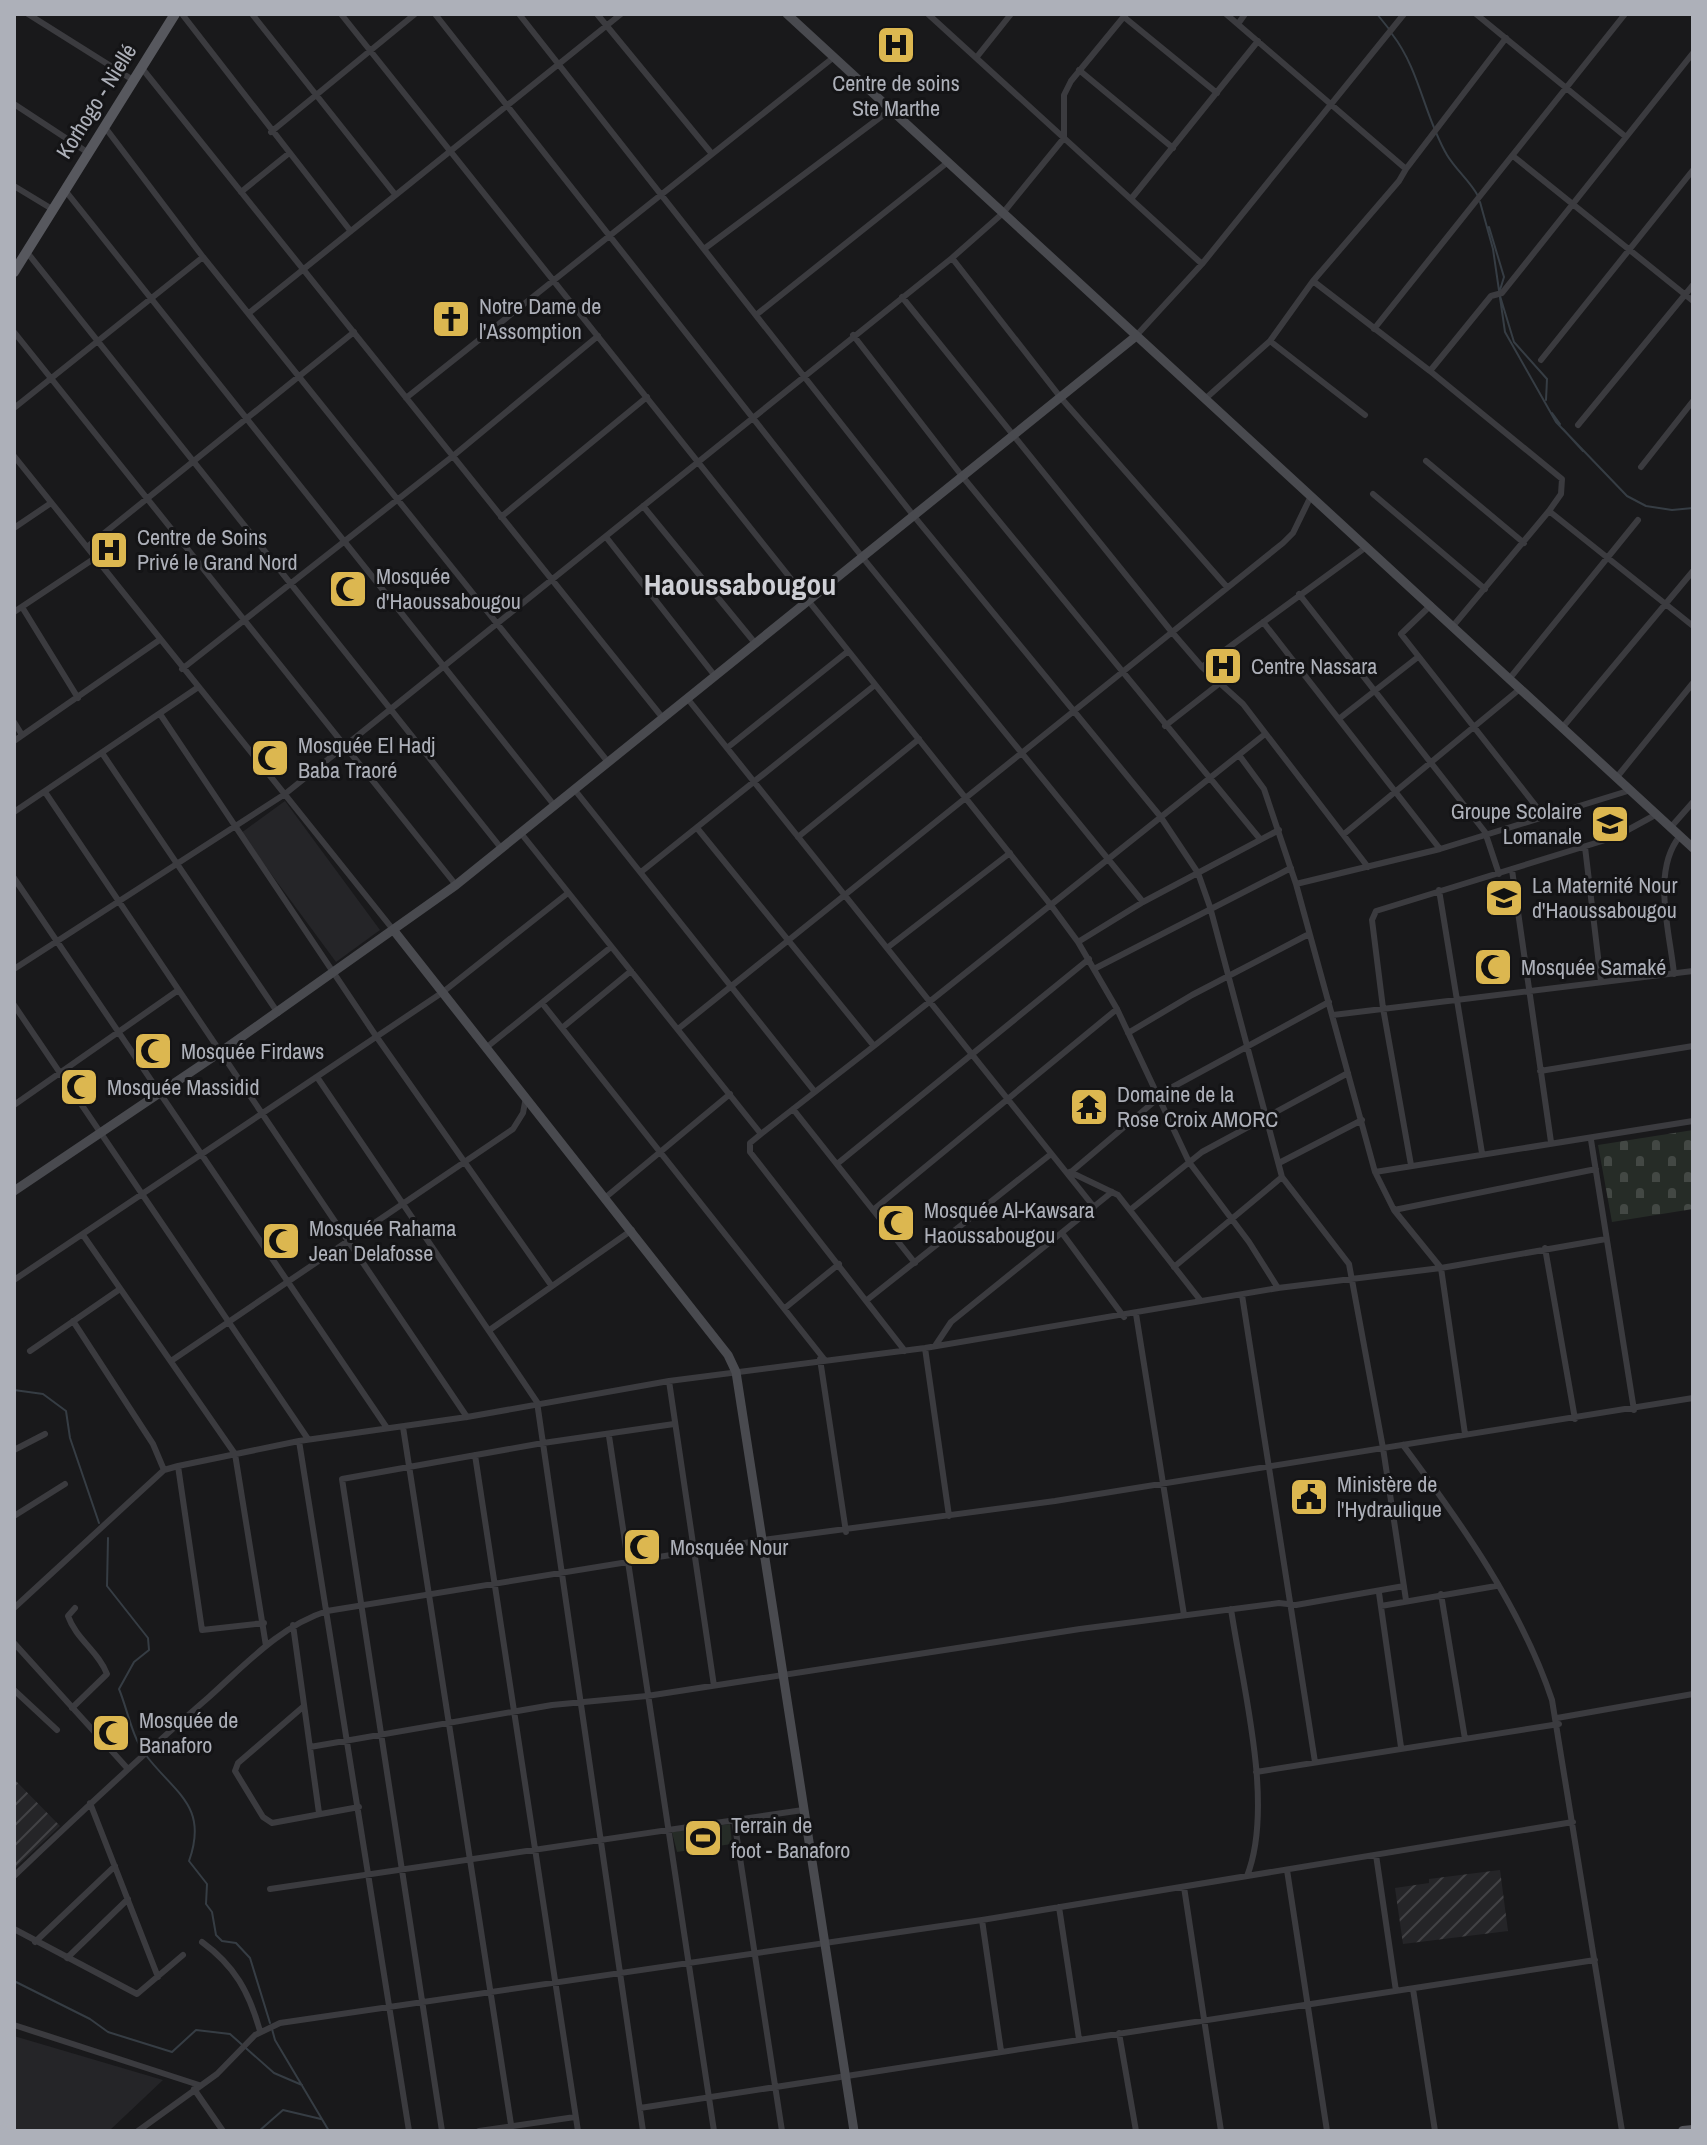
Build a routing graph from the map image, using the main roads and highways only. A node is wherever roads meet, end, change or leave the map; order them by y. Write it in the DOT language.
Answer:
graph roads {
  1 [pos="175,14"];
  2 [pos="14,272"];
  3 [pos="1693,2130"];
  4 [pos="1683,2131"];
  1 -- 2 [label="main road, Korhogo - Niellé"];
  3 -- 4 [label="main road"];
}
